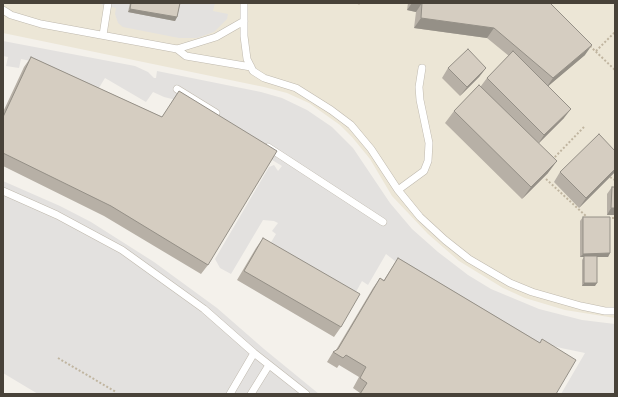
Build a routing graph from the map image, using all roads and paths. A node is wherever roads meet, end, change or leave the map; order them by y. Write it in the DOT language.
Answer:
graph roads {
  1 [pos="108,3"];
  2 [pos="244,3"];
  3 [pos="358,3"];
  4 [pos="362,3"];
  5 [pos="3,10"];
  6 [pos="244,21"];
  7 [pos="615,32"];
  8 [pos="103,36"];
  9 [pos="585,41"];
  10 [pos="177,49"];
  11 [pos="596,51"];
  12 [pos="251,67"];
  13 [pos="422,68"];
  14 [pos="615,70"];
  15 [pos="177,88"];
  16 [pos="222,117"];
  17 [pos="584,127"];
  18 [pos="260,142"];
  19 [pos="548,164"];
  20 [pos="610,177"];
  21 [pos="546,179"];
  22 [pos="615,180"];
  23 [pos="398,190"];
  24 [pos="3,191"];
  25 [pos="593,218"];
  26 [pos="608,218"];
  27 [pos="615,218"];
  28 [pos="383,222"];
  29 [pos="615,311"];
  30 [pos="254,353"];
  31 [pos="58,358"];
  32 [pos="269,365"];
  33 [pos="116,392"];
  34 [pos="230,394"];
  35 [pos="251,394"];
  36 [pos="306,394"];
  1 -- 8 [label="lane"];
  2 -- 6 [label="lane"];
  3 -- 4 [label="path"];
  5 -- 8 [label="lane"];
  6 -- 10 [label="lane"];
  6 -- 12 [label="lane"];
  7 -- 11 [label="path"];
  8 -- 10 [label="lane"];
  9 -- 11 [label="path"];
  10 -- 12 [label="lane"];
  11 -- 14 [label="path"];
  12 -- 23 [label="lane"];
  13 -- 23 [label="lane"];
  15 -- 16 [label="lane"];
  17 -- 19 [label="path"];
  18 -- 28 [label="lane"];
  20 -- 22 [label="path"];
  21 -- 25 [label="path"];
  23 -- 29 [label="lane"];
  24 -- 30 [label="lane"];
  26 -- 27 [label="path"];
  30 -- 32 [label="lane"];
  30 -- 34 [label="lane"];
  31 -- 33 [label="path"];
  32 -- 35 [label="lane"];
  32 -- 36 [label="lane"];
}
